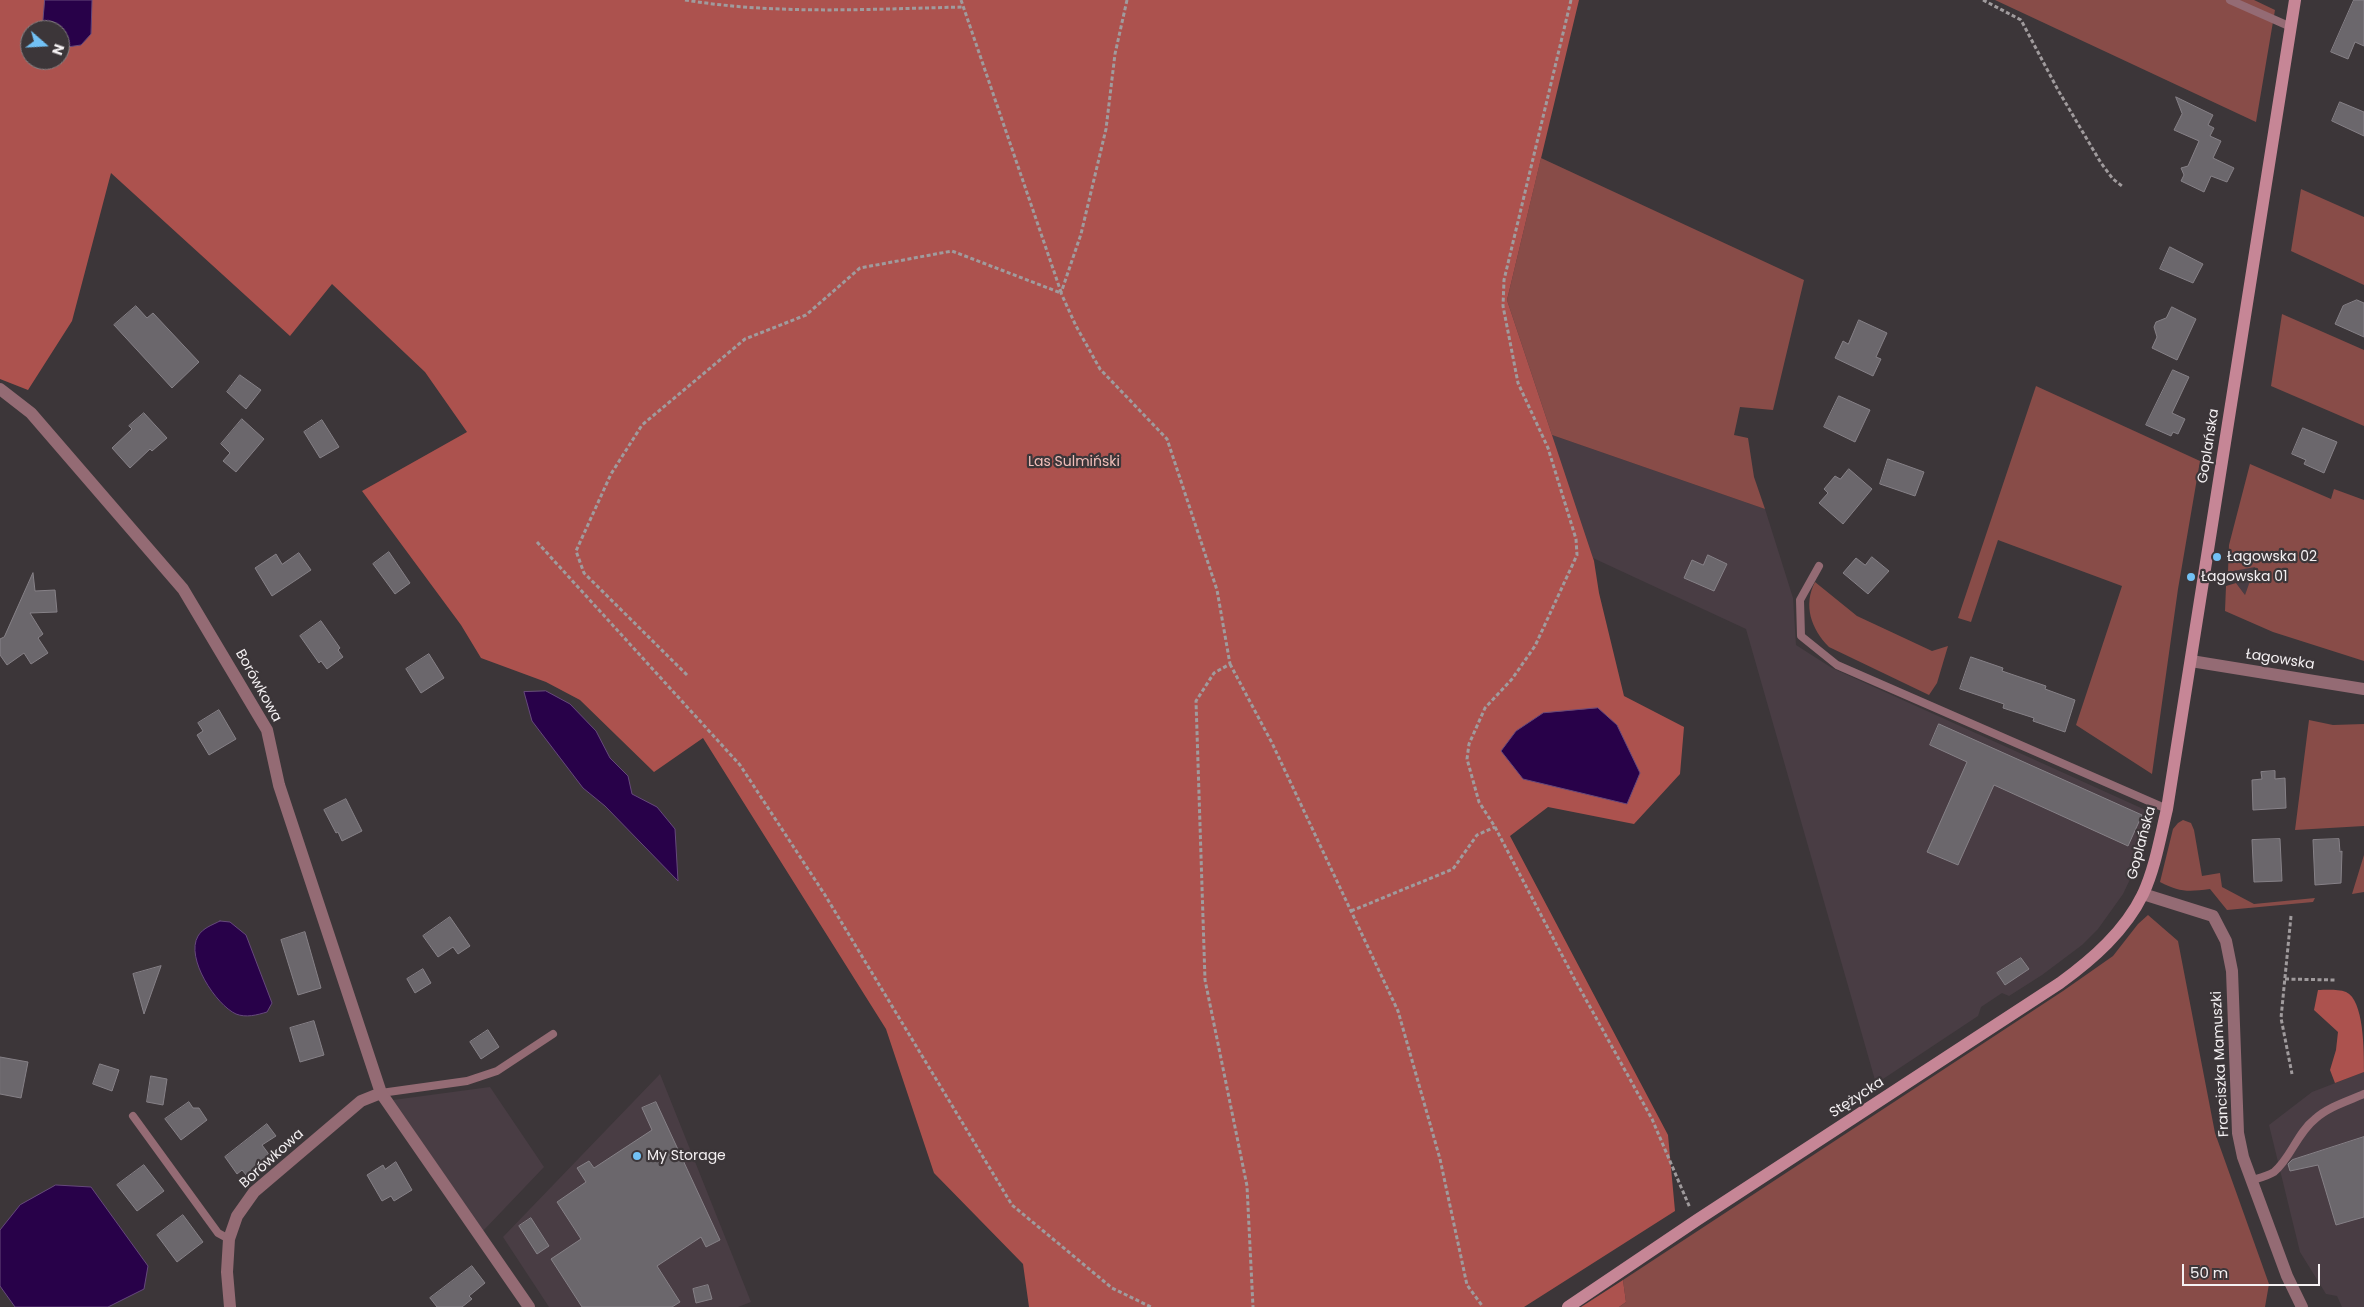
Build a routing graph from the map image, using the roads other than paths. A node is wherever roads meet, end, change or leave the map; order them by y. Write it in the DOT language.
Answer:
graph roads {
  1 [pos="2230,0"];
  2 [pos="2295,0"];
  3 [pos="2291,27"];
  4 [pos="0,389"];
  5 [pos="1819,566"];
  6 [pos="2190,661"];
  7 [pos="2364,689"];
  8 [pos="2167,810"];
  9 [pos="2143,894"];
  10 [pos="553,1034"];
  11 [pos="381,1093"];
  12 [pos="2364,1094"];
  13 [pos="133,1116"];
  14 [pos="2252,1180"];
  15 [pos="229,1239"];
  16 [pos="230,1307"];
  17 [pos="529,1307"];
  18 [pos="1568,1307"];
  19 [pos="2302,1307"];
  1 -- 3 [label="lane"];
  2 -- 3 [label="street, Goplańska"];
  3 -- 6 [label="street, Goplańska"];
  4 -- 11 [label="street, Borówkowa"];
  5 -- 8 [label="lane"];
  6 -- 7 [label="street, Łagowska"];
  6 -- 8 [label="street, Goplańska"];
  8 -- 9 [label="street, Goplańska"];
  9 -- 14 [label="street, Franciszka Mamuszki"];
  9 -- 18 [label="street, Stężycka"];
  10 -- 11 [label="lane"];
  11 -- 15 [label="street, Borówkowa"];
  11 -- 17 [label="street, Borówkowa"];
  12 -- 14 [label="lane"];
  13 -- 15 [label="lane"];
  14 -- 19 [label="street, Franciszka Mamuszki"];
  15 -- 16 [label="street, Borówkowa"];
}
